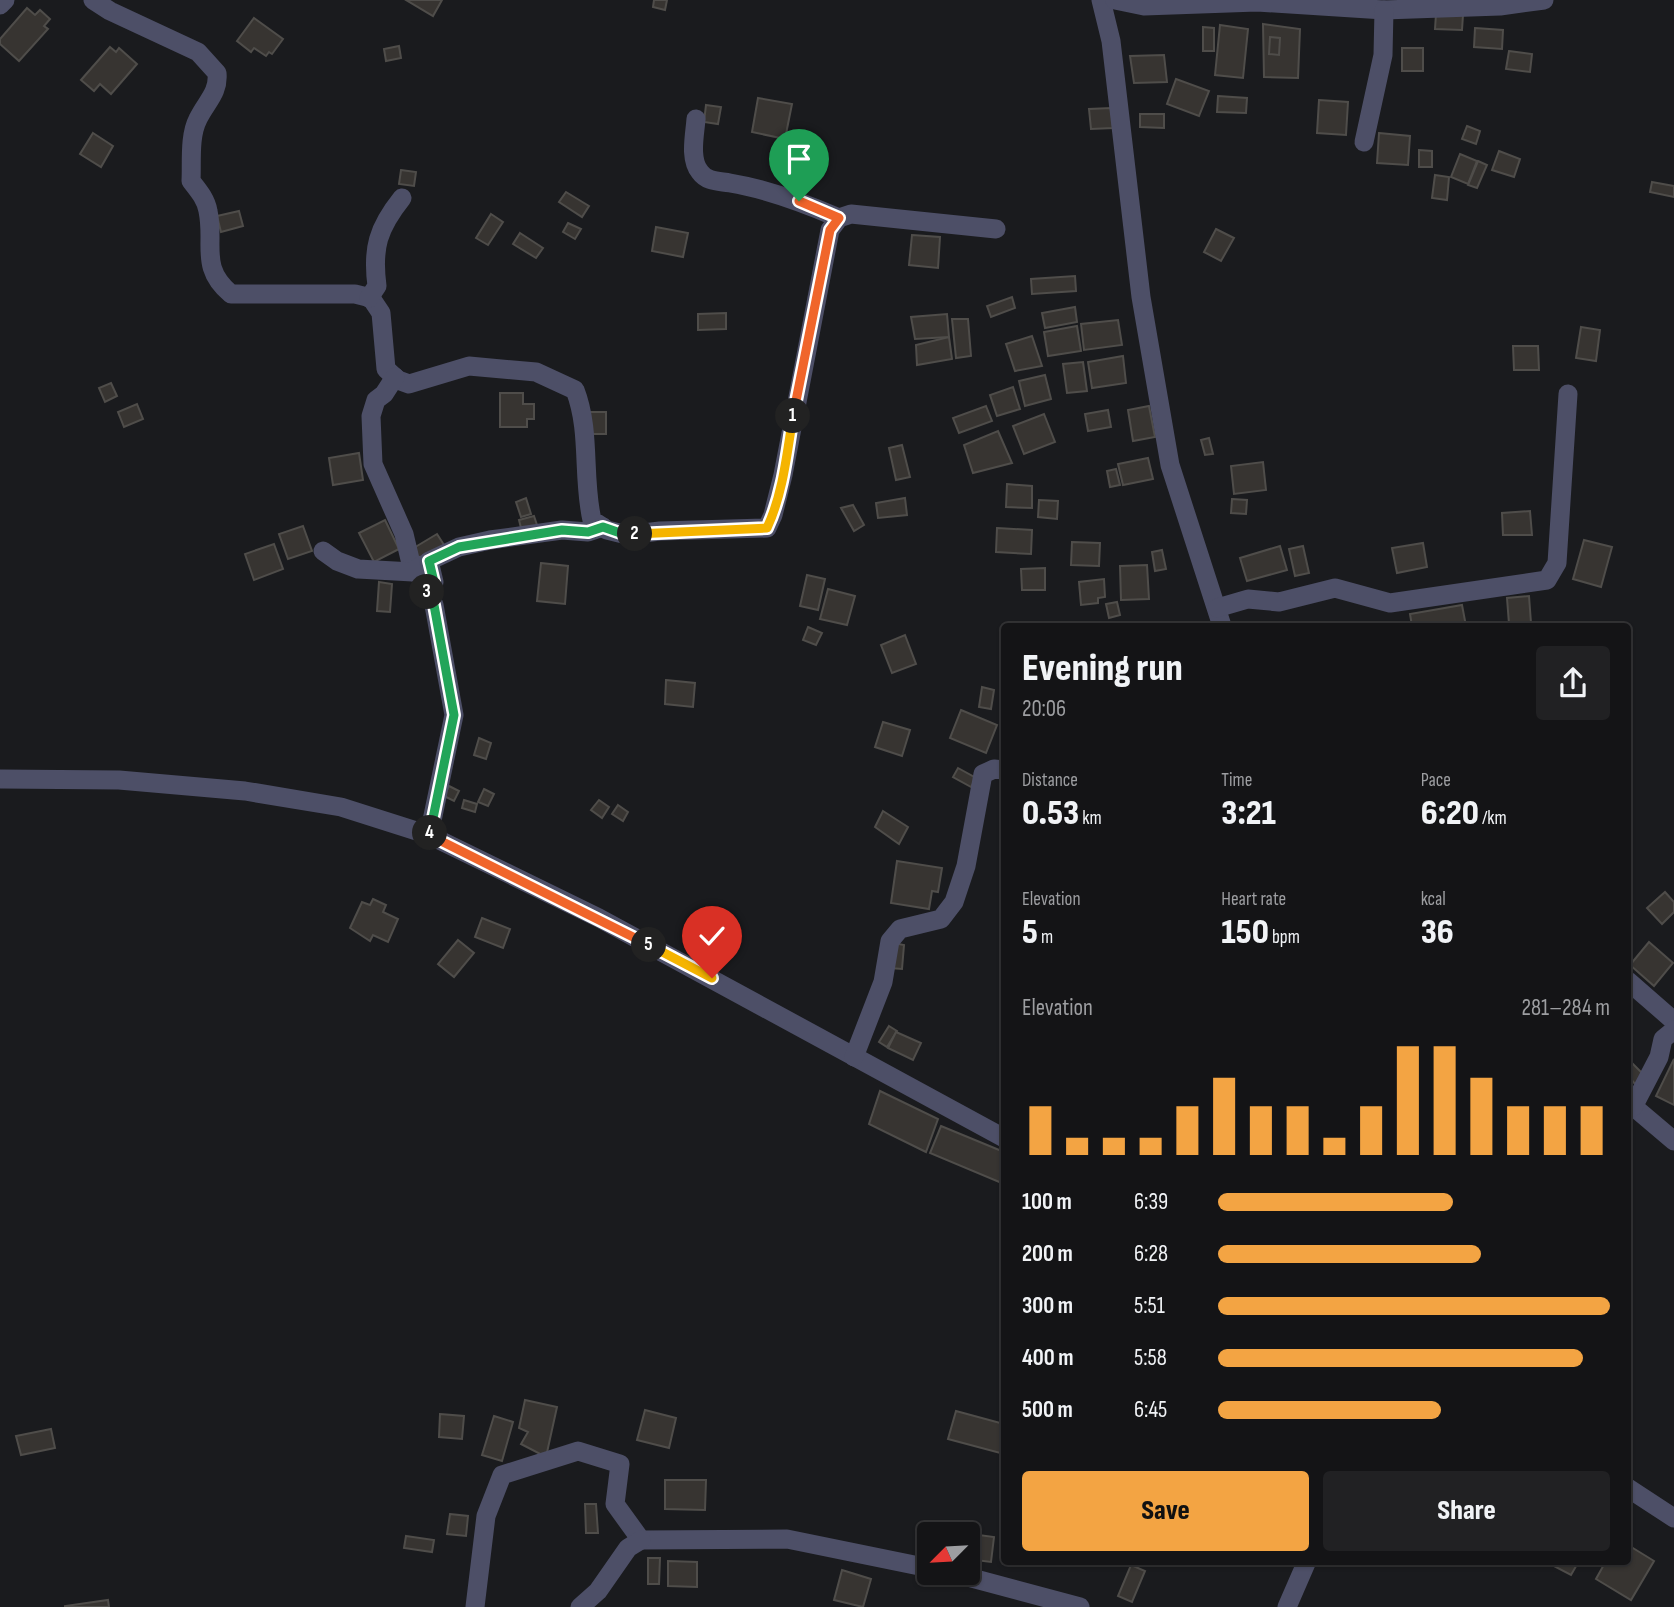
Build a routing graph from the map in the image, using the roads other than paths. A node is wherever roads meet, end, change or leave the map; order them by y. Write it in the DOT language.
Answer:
graph roads {
  1 [pos="5,0"];
  2 [pos="93,0"];
  3 [pos="1101,0"];
  4 [pos="1115,0"];
  5 [pos="1544,0"];
  6 [pos="1500,3"];
  7 [pos="0,5"];
  8 [pos="1384,10"];
  9 [pos="696,118"];
  10 [pos="1364,142"];
  11 [pos="402,198"];
  12 [pos="839,218"];
  13 [pos="996,229"];
  14 [pos="369,298"];
  15 [pos="395,377"];
  16 [pos="1568,394"];
  17 [pos="603,527"];
  18 [pos="323,551"];
  19 [pos="421,566"];
  20 [pos="1220,617"];
  21 [pos="1001,770"];
  22 [pos="0,779"];
  23 [pos="429,835"];
  24 [pos="1631,984"];
  25 [pos="1674,1021"];
  26 [pos="1674,1030"];
  27 [pos="854,1057"];
  28 [pos="1631,1103"];
  29 [pos="1631,1106"];
  30 [pos="1001,1137"];
  31 [pos="1674,1140"];
  32 [pos="1631,1490"];
  33 [pos="1674,1518"];
  34 [pos="641,1540"];
  35 [pos="1305,1565"];
  36 [pos="917,1566"];
  37 [pos="980,1580"];
  38 [pos="475,1607"];
  39 [pos="580,1607"];
  40 [pos="1080,1607"];
  41 [pos="1287,1607"];
  1 -- 7 [label="street"];
  2 -- 14 [label="street"];
  3 -- 20 [label="street"];
  4 -- 8 [label="street"];
  5 -- 6 [label="street"];
  6 -- 8 [label="street"];
  8 -- 10 [label="street"];
  9 -- 12 [label="street"];
  11 -- 14 [label="street"];
  12 -- 13 [label="street"];
  12 -- 17 [label="street"];
  14 -- 15 [label="street"];
  15 -- 17 [label="street"];
  15 -- 19 [label="street"];
  16 -- 20 [label="street"];
  17 -- 19 [label="street"];
  18 -- 19 [label="street"];
  19 -- 23 [label="street"];
  21 -- 27 [label="street"];
  22 -- 23 [label="street"];
  23 -- 27 [label="street"];
  24 -- 25 [label="street"];
  26 -- 28 [label="street"];
  27 -- 30 [label="street"];
  29 -- 31 [label="street"];
  32 -- 33 [label="street"];
  34 -- 36 [label="street"];
  34 -- 38 [label="street"];
  34 -- 39 [label="street"];
  35 -- 41 [label="street"];
  37 -- 40 [label="street"];
}
